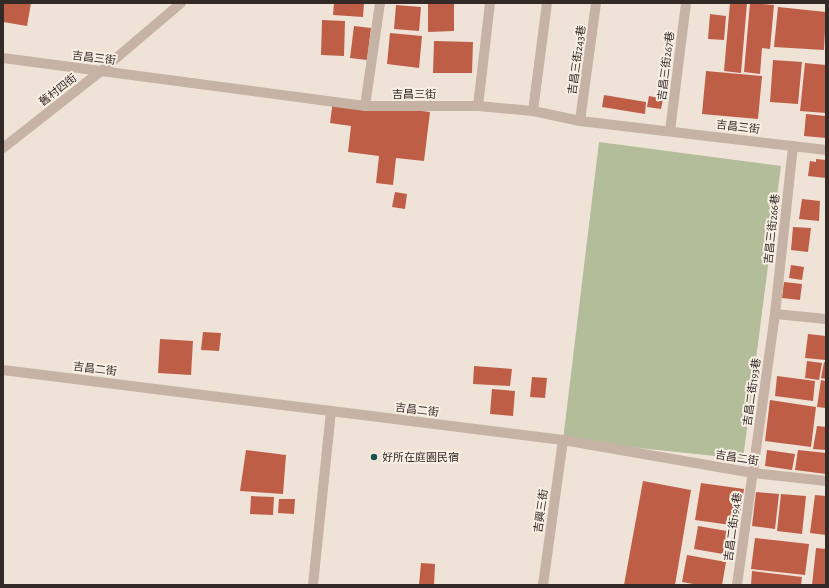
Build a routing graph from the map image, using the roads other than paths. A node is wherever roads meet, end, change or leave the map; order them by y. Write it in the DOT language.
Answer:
graph roads {
  1 [pos="181,3"];
  2 [pos="380,3"];
  3 [pos="490,3"];
  4 [pos="547,3"];
  5 [pos="596,3"];
  6 [pos="686,3"];
  7 [pos="3,58"];
  8 [pos="102,71"];
  9 [pos="365,106"];
  10 [pos="478,106"];
  11 [pos="533,111"];
  12 [pos="580,121"];
  13 [pos="670,131"];
  14 [pos="793,146"];
  15 [pos="3,148"];
  16 [pos="826,150"];
  17 [pos="775,314"];
  18 [pos="826,319"];
  19 [pos="3,370"];
  20 [pos="331,411"];
  21 [pos="563,440"];
  22 [pos="753,473"];
  23 [pos="826,481"];
  24 [pos="313,585"];
  25 [pos="543,585"];
  26 [pos="737,585"];
  1 -- 8 [label="street, 舊村四街"];
  2 -- 9 [label="street"];
  3 -- 10 [label="street"];
  4 -- 11 [label="street"];
  5 -- 12 [label="street, 吉昌三街243巷"];
  6 -- 13 [label="street, 吉昌三街267巷"];
  7 -- 8 [label="street, 吉昌三街"];
  8 -- 9 [label="street, 吉昌三街"];
  8 -- 15 [label="street, 舊村四街"];
  9 -- 10 [label="street, 吉昌三街"];
  10 -- 11 [label="street, 吉昌三街"];
  11 -- 12 [label="street, 吉昌三街"];
  12 -- 13 [label="street, 吉昌三街"];
  13 -- 14 [label="street, 吉昌三街"];
  14 -- 16 [label="street, 吉昌三街"];
  14 -- 17 [label="street, 吉昌三街266巷"];
  17 -- 18 [label="street"];
  17 -- 22 [label="street, 吉昌二街193巷"];
  19 -- 20 [label="street, 吉昌二街"];
  20 -- 21 [label="street, 吉昌二街"];
  20 -- 24 [label="street"];
  21 -- 22 [label="street, 吉昌二街"];
  21 -- 25 [label="street, 吉興三街"];
  22 -- 23 [label="street, 吉昌二街"];
  22 -- 26 [label="street, 吉昌二街194巷"];
}
